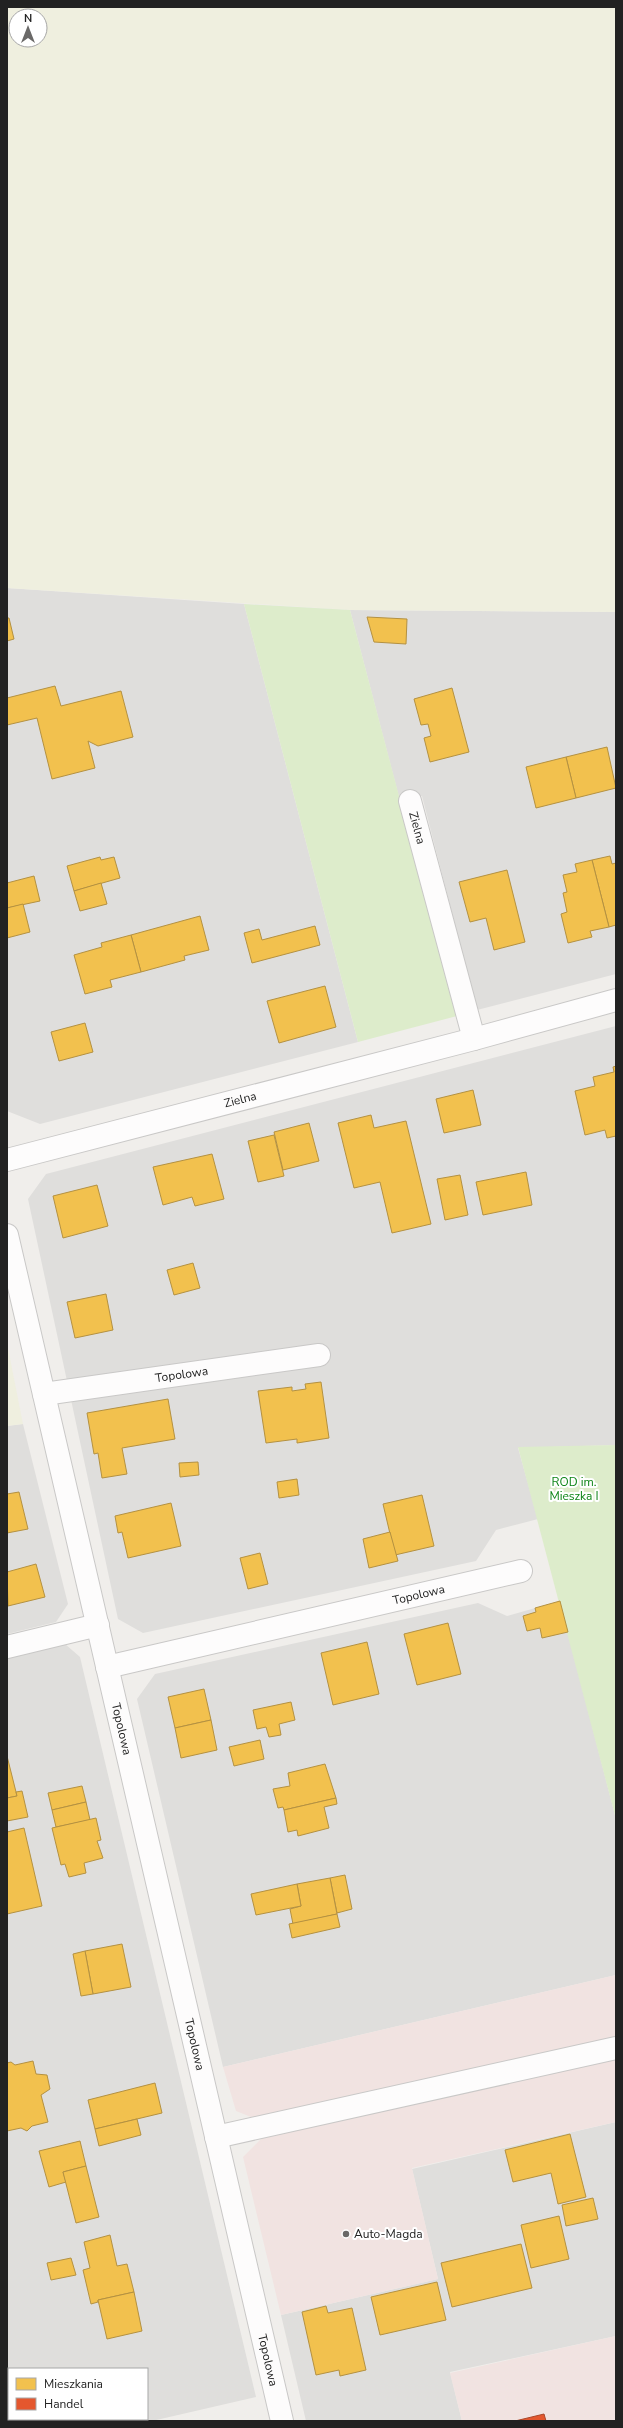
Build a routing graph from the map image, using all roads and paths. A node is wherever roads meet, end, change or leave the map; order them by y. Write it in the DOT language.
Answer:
graph roads {
  1 [pos="410,801"];
  2 [pos="616,1000"];
  3 [pos="474,1040"];
  4 [pos="7,1160"];
  5 [pos="7,1235"];
  6 [pos="319,1355"];
  7 [pos="44,1394"];
  8 [pos="521,1571"];
  9 [pos="98,1625"];
  10 [pos="7,1647"];
  11 [pos="107,1667"];
  12 [pos="616,2048"];
  13 [pos="216,2137"];
  14 [pos="282,2421"];
  1 -- 3 [label="street, Zielna"];
  2 -- 3 [label="street, Zielna"];
  3 -- 4 [label="street, Zielna"];
  5 -- 7 [label="street, Topolowa"];
  6 -- 7 [label="street, Topolowa"];
  7 -- 9 [label="street, Topolowa"];
  8 -- 11 [label="street, Topolowa"];
  9 -- 10 [label="street"];
  9 -- 11 [label="street, Topolowa"];
  11 -- 13 [label="street, Topolowa"];
  12 -- 13 [label="street"];
  13 -- 14 [label="street, Topolowa"];
}
